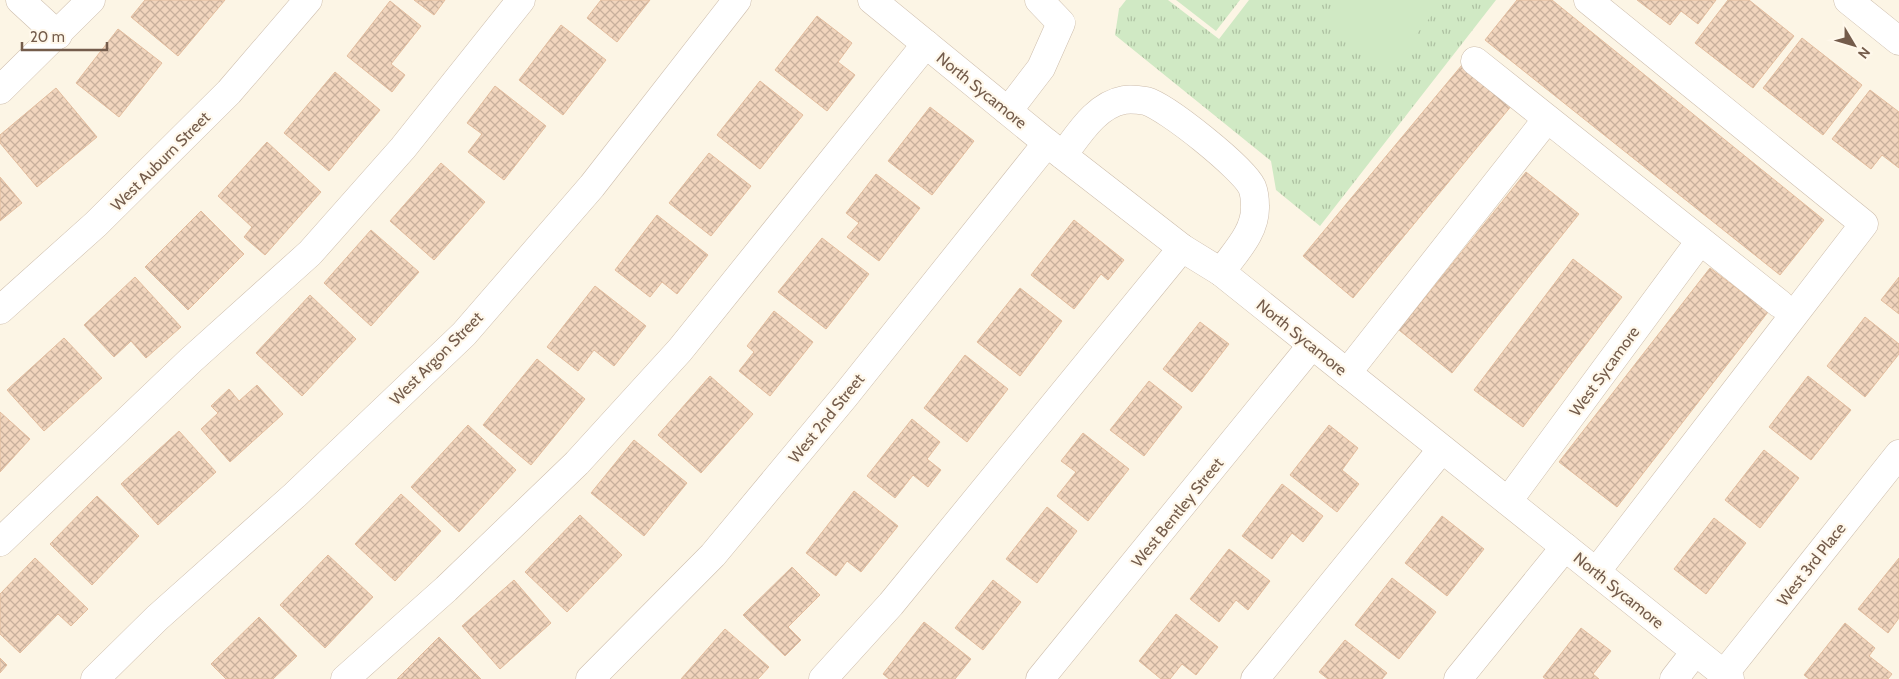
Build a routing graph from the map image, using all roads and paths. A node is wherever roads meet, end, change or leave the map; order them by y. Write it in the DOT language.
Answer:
graph roads {
  1 [pos="20,0"];
  2 [pos="91,0"];
  3 [pos="308,0"];
  4 [pos="521,0"];
  5 [pos="737,0"];
  6 [pos="872,0"];
  7 [pos="1039,0"];
  8 [pos="1588,0"];
  9 [pos="1848,0"];
  10 [pos="58,35"];
  11 [pos="1898,37"];
  12 [pos="926,44"];
  13 [pos="1475,61"];
  14 [pos="0,90"];
  15 [pos="1008,111"];
  16 [pos="1547,119"];
  17 [pos="1055,149"];
  18 [pos="1700,241"];
  19 [pos="1182,248"];
  20 [pos="1221,272"];
  21 [pos="1780,304"];
  22 [pos="0,310"];
  23 [pos="1312,345"];
  24 [pos="1347,373"];
  25 [pos="1442,449"];
  26 [pos="1899,454"];
  27 [pos="1508,501"];
  28 [pos="0,542"];
  29 [pos="1565,547"];
  30 [pos="1596,572"];
  31 [pos="1696,652"];
  32 [pos="1727,677"];
  33 [pos="95,679"];
  34 [pos="345,679"];
  35 [pos="590,679"];
  36 [pos="823,679"];
  37 [pos="1040,679"];
  38 [pos="1255,679"];
  39 [pos="1458,679"];
  40 [pos="1674,679"];
  1 -- 10 [label="street"];
  2 -- 10 [label="street"];
  3 -- 22 [label="street, West Auburn Street"];
  4 -- 28 [label="street"];
  5 -- 33 [label="street, West Argon Street"];
  6 -- 12 [label="street, North Sycamore"];
  7 -- 15 [label="street"];
  8 -- 30 [label="street"];
  9 -- 11 [label="street"];
  10 -- 14 [label="street"];
  12 -- 15 [label="street, North Sycamore"];
  12 -- 34 [label="street"];
  13 -- 16 [label="street"];
  15 -- 17 [label="street, North Sycamore"];
  16 -- 18 [label="street"];
  16 -- 24 [label="street"];
  17 -- 19 [label="street, North Sycamore"];
  17 -- 20 [label="street, West 2nd Street"];
  17 -- 35 [label="street, West 2nd Street"];
  18 -- 21 [label="street"];
  18 -- 27 [label="street, West Sycamore"];
  19 -- 20 [label="street, North Sycamore"];
  19 -- 36 [label="street"];
  20 -- 23 [label="street, North Sycamore"];
  23 -- 24 [label="street, North Sycamore"];
  23 -- 37 [label="street, West Bentley Street"];
  24 -- 25 [label="street, North Sycamore"];
  25 -- 27 [label="street, North Sycamore"];
  25 -- 38 [label="street"];
  26 -- 32 [label="street, West 3rd Place"];
  27 -- 29 [label="street, North Sycamore"];
  29 -- 30 [label="street, North Sycamore"];
  29 -- 39 [label="street"];
  30 -- 31 [label="street, North Sycamore"];
  31 -- 32 [label="street, North Sycamore"];
  31 -- 40 [label="street"];
}
